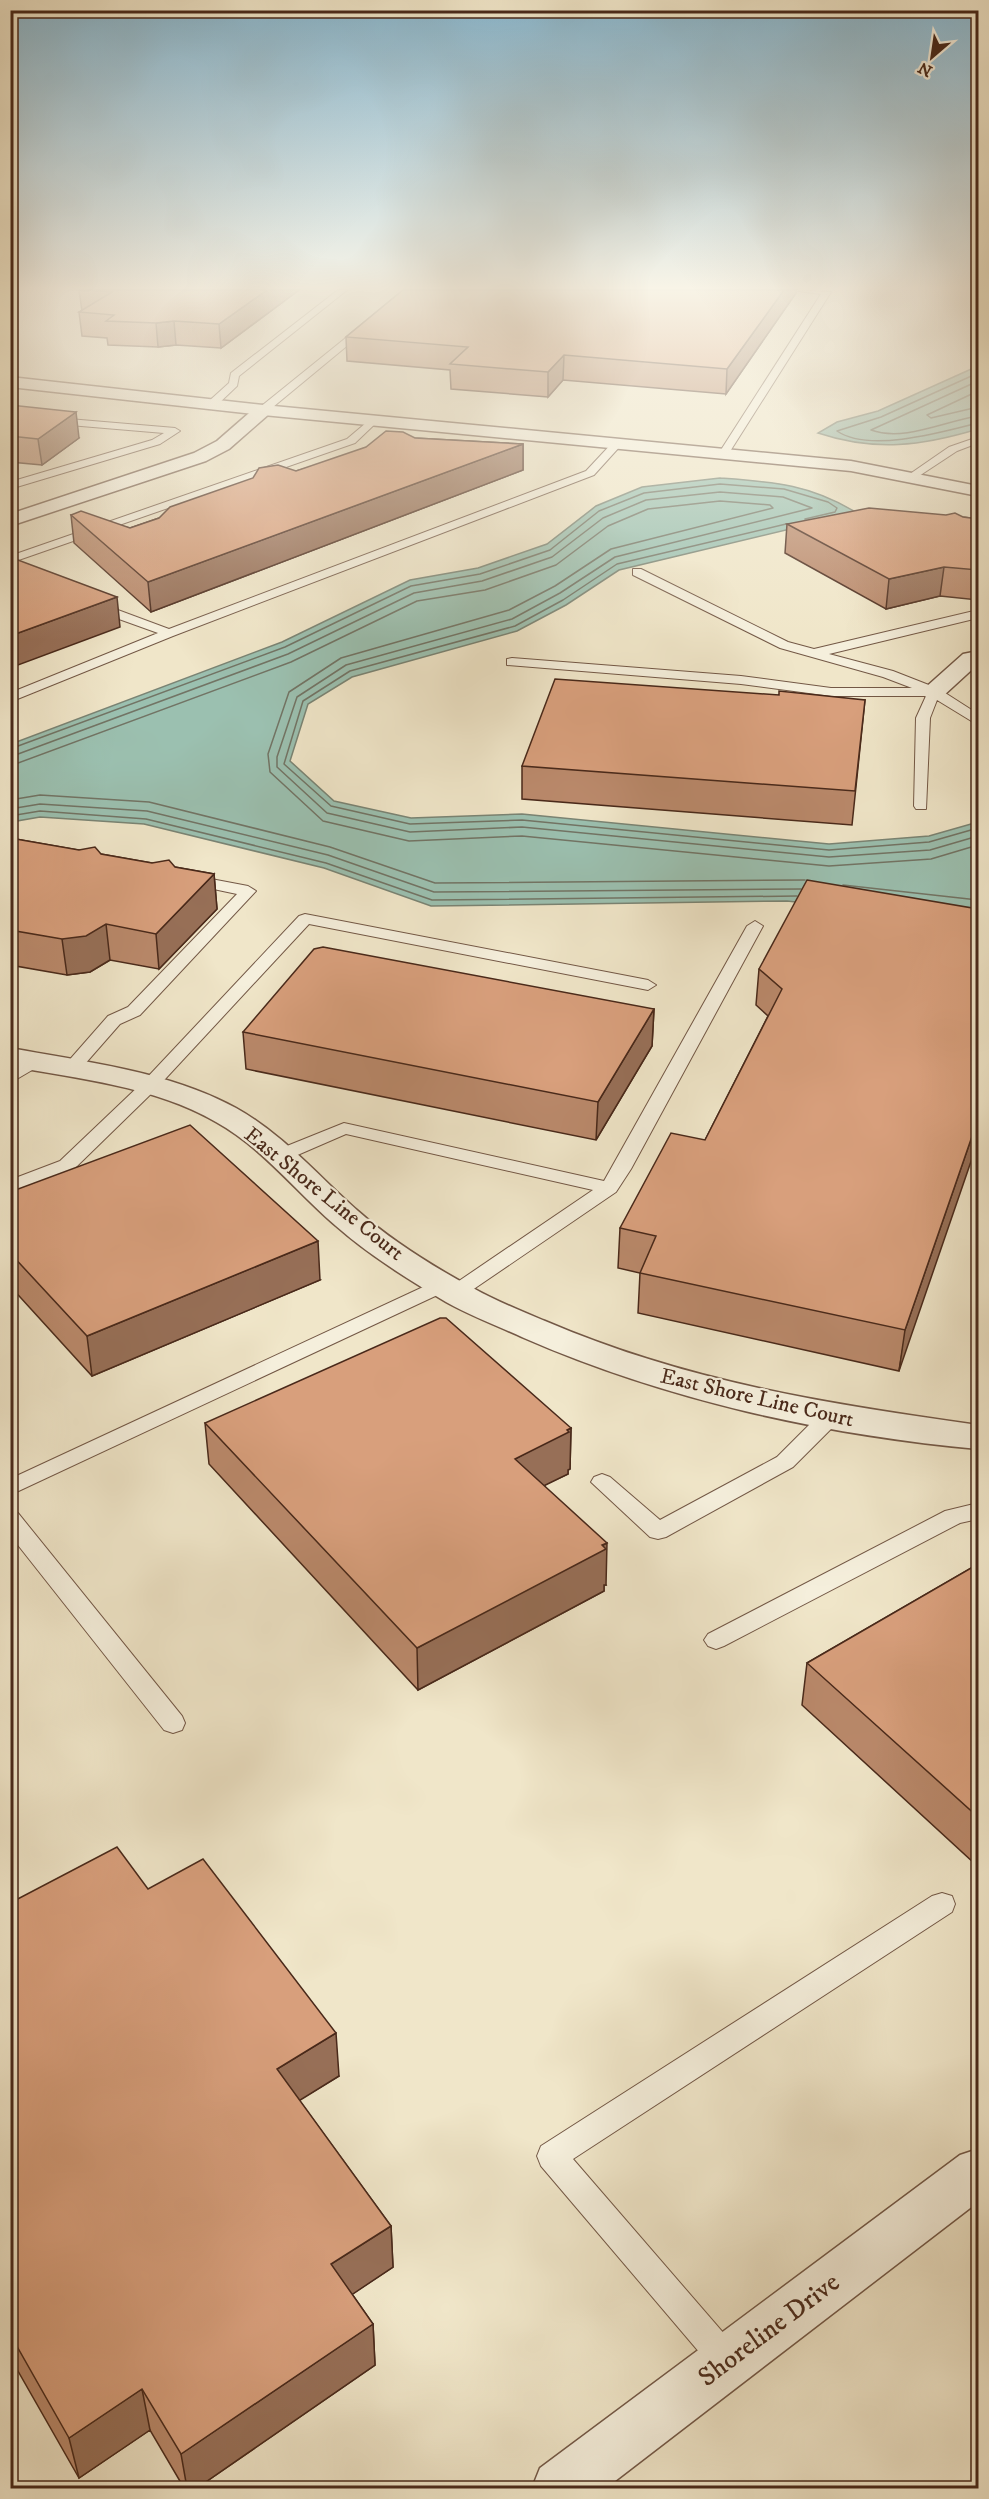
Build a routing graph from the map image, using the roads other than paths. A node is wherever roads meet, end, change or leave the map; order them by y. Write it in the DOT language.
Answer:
graph roads {
  1 [pos="184,407"];
  2 [pos="234,407"];
  3 [pos="267,407"];
  4 [pos="754,407"];
  5 [pos="263,410"];
  6 [pos="10,417"];
  7 [pos="373,420"];
  8 [pos="978,440"];
  9 [pos="618,443"];
  10 [pos="724,453"];
  11 [pos="912,476"];
  12 [pos="10,486"];
  13 [pos="978,491"];
  14 [pos="978,516"];
  15 [pos="10,520"];
  16 [pos="978,526"];
  17 [pos="10,560"];
  18 [pos="637,572"];
  19 [pos="85,602"];
  20 [pos="978,614"];
  21 [pos="169,633"];
  22 [pos="811,654"];
  23 [pos="978,657"];
  24 [pos="512,662"];
  25 [pos="934,692"];
  26 [pos="10,698"];
  27 [pos="978,719"];
  28 [pos="921,806"];
  29 [pos="169,876"];
  30 [pos="755,926"];
  31 [pos="648,985"];
  32 [pos="18,1065"];
  33 [pos="71,1069"];
  34 [pos="148,1087"];
  35 [pos="279,1156"];
  36 [pos="10,1186"];
  37 [pos="609,1188"];
  38 [pos="449,1289"];
  39 [pos="831,1416"];
  40 [pos="978,1437"];
  41 [pos="602,1482"];
  42 [pos="10,1488"];
  43 [pos="978,1511"];
  44 [pos="10,1520"];
  45 [pos="716,1640"];
  46 [pos="173,1723"];
  47 [pos="942,1904"];
  48 [pos="978,2172"];
  49 [pos="728,2362"];
  50 [pos="560,2488"];
  1 -- 5 [label="street"];
  2 -- 5 [label="street"];
  3 -- 5 [label="lane"];
  4 -- 10 [label="lane"];
  5 -- 7 [label="street"];
  5 -- 15 [label="street"];
  6 -- 12 [label="lane"];
  7 -- 9 [label="street"];
  7 -- 17 [label="lane"];
  8 -- 11 [label="lane"];
  9 -- 10 [label="street"];
  9 -- 21 [label="lane"];
  10 -- 11 [label="street"];
  11 -- 13 [label="street"];
  14 -- 16 [label="lane"];
  18 -- 22 [label="lane"];
  19 -- 21 [label="lane"];
  20 -- 22 [label="lane"];
  21 -- 26 [label="lane"];
  22 -- 25 [label="lane"];
  23 -- 25 [label="street"];
  24 -- 25 [label="lane"];
  25 -- 27 [label="lane"];
  25 -- 28 [label="lane"];
  29 -- 33 [label="lane"];
  30 -- 37 [label="lane"];
  31 -- 34 [label="lane"];
  32 -- 33 [label="street, East Shore Line Court"];
  33 -- 34 [label="street, East Shore Line Court"];
  34 -- 35 [label="street, East Shore Line Court"];
  34 -- 36 [label="lane"];
  35 -- 37 [label="lane"];
  35 -- 38 [label="street, East Shore Line Court"];
  37 -- 38 [label="lane"];
  38 -- 39 [label="street, East Shore Line Court"];
  38 -- 42 [label="lane"];
  39 -- 40 [label="street, East Shore Line Court"];
  39 -- 41 [label="lane"];
  43 -- 45 [label="lane"];
  44 -- 46 [label="lane"];
  47 -- 49 [label="lane"];
  48 -- 49 [label="street, Shoreline Drive"];
  49 -- 50 [label="street, Shoreline Drive"];
}
